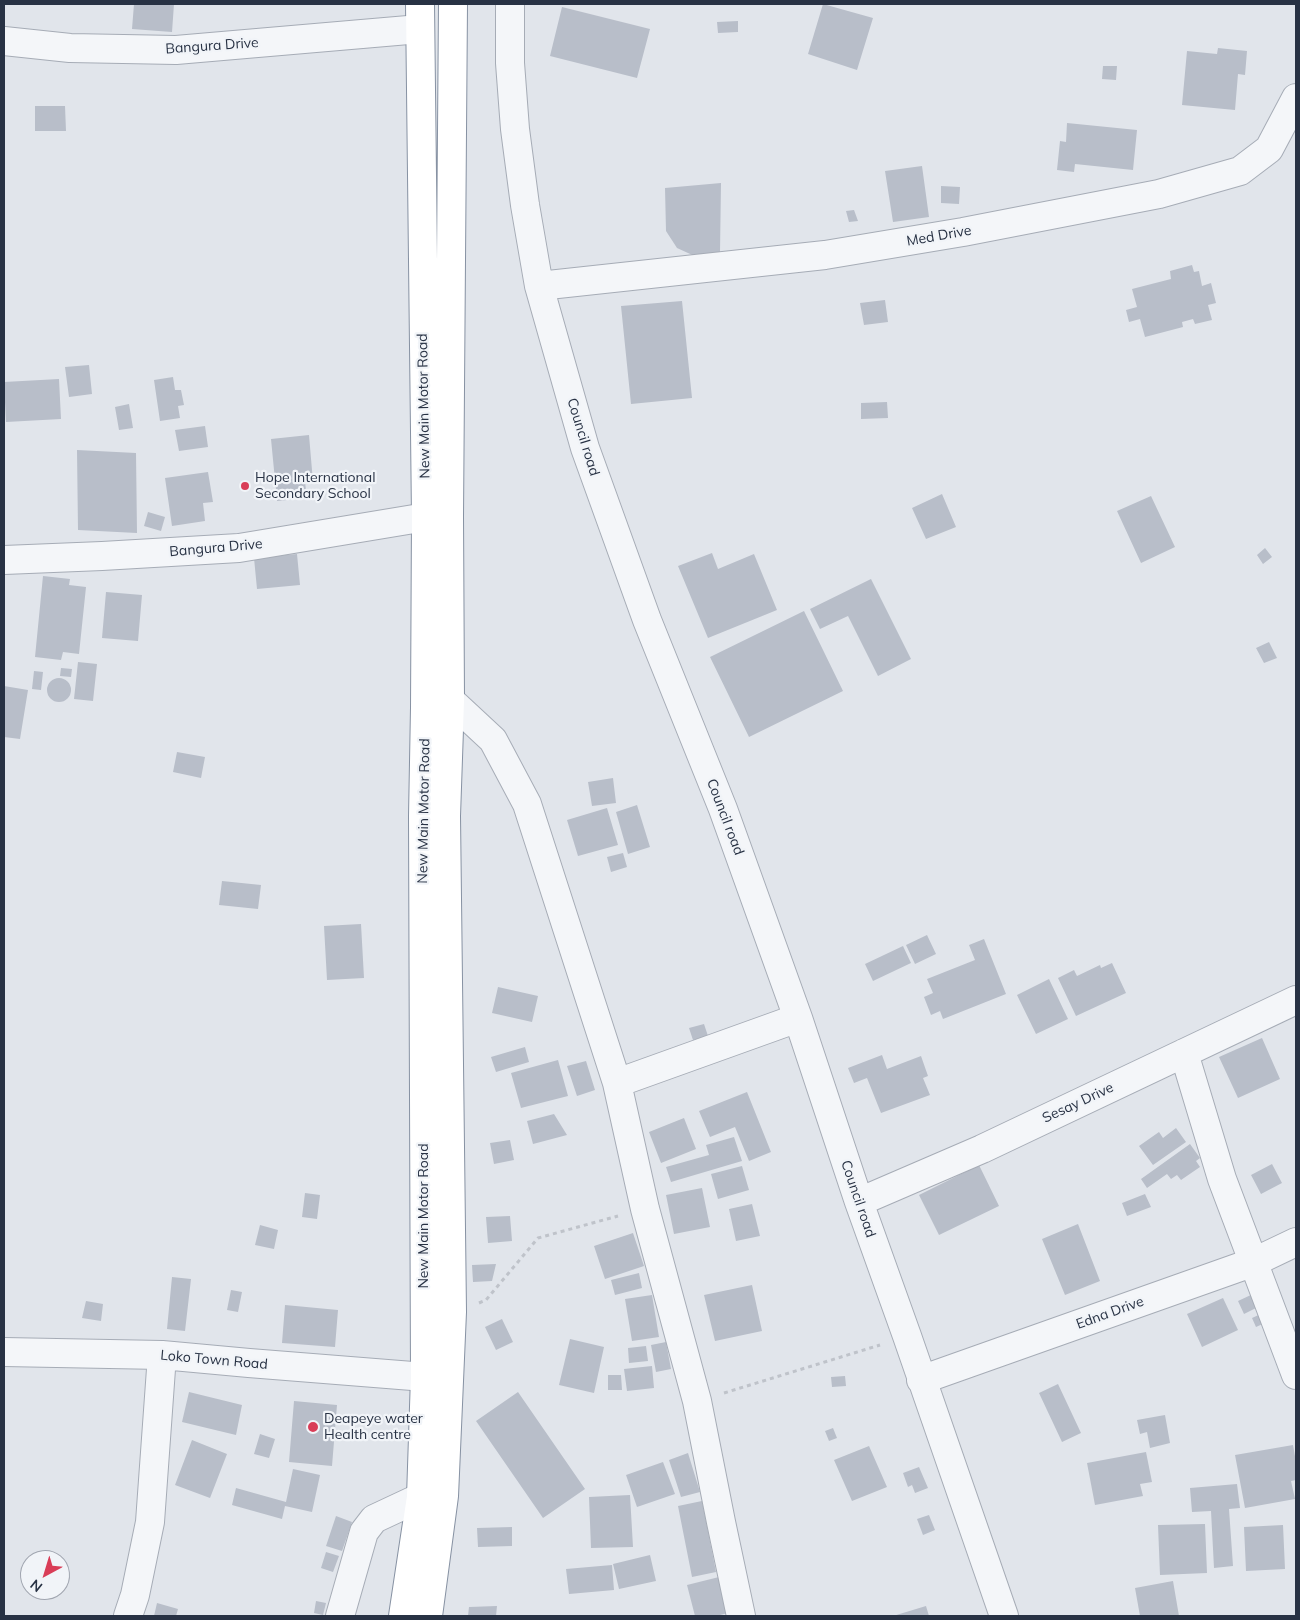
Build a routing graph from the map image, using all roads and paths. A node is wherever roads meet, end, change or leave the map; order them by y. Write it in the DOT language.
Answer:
graph roads {
  1 [pos="453,4"];
  2 [pos="510,4"];
  3 [pos="420,16"];
  4 [pos="4,41"];
  5 [pos="1296,98"];
  6 [pos="539,286"];
  7 [pos="426,517"];
  8 [pos="4,560"];
  9 [pos="450,700"];
  10 [pos="1296,1000"];
  11 [pos="798,1018"];
  12 [pos="1184,1053"];
  13 [pos="617,1083"];
  14 [pos="859,1202"];
  15 [pos="645,1209"];
  16 [pos="1296,1242"];
  17 [pos="1254,1262"];
  18 [pos="452,1312"];
  19 [pos="907,1336"];
  20 [pos="4,1352"];
  21 [pos="162,1355"];
  22 [pos="1296,1375"];
  23 [pos="425,1377"];
  24 [pos="921,1380"];
  25 [pos="698,1401"];
  26 [pos="421,1497"];
  27 [pos="128,1616"];
  28 [pos="340,1616"];
  29 [pos="403,1616"];
  30 [pos="428,1616"];
  31 [pos="742,1616"];
  32 [pos="1004,1616"];
  1 -- 9 [label="highway, New Main Motor Road"];
  2 -- 6 [label="street, Council road"];
  3 -- 4 [label="street, Bangura Drive"];
  3 -- 7 [label="highway, New Main Motor Road"];
  5 -- 6 [label="street, Med Drive"];
  6 -- 11 [label="street, Council road"];
  7 -- 8 [label="street, Bangura Drive"];
  7 -- 23 [label="highway, New Main Motor Road"];
  9 -- 13 [label="street"];
  9 -- 18 [label="highway, New Main Motor Road"];
  10 -- 12 [label="street, Sesay Drive"];
  11 -- 13 [label="street"];
  11 -- 14 [label="street, Council road"];
  12 -- 14 [label="street, Sesay Drive"];
  12 -- 17 [label="street"];
  13 -- 15 [label="street"];
  14 -- 19 [label="street, Council road"];
  15 -- 18 [label="path"];
  15 -- 25 [label="street"];
  16 -- 17 [label="street, Edna Drive"];
  17 -- 22 [label="street"];
  17 -- 24 [label="street, Edna Drive"];
  18 -- 30 [label="highway, New Main Motor Road"];
  19 -- 24 [label="street, Council road"];
  19 -- 25 [label="path"];
  20 -- 21 [label="street, Loko Town Road"];
  21 -- 23 [label="street, Loko Town Road"];
  21 -- 27 [label="street"];
  23 -- 26 [label="highway, New Main Motor Road"];
  24 -- 32 [label="street, Council road"];
  25 -- 31 [label="street"];
  26 -- 28 [label="street"];
  26 -- 29 [label="highway, New Main Motor Road"];
}
